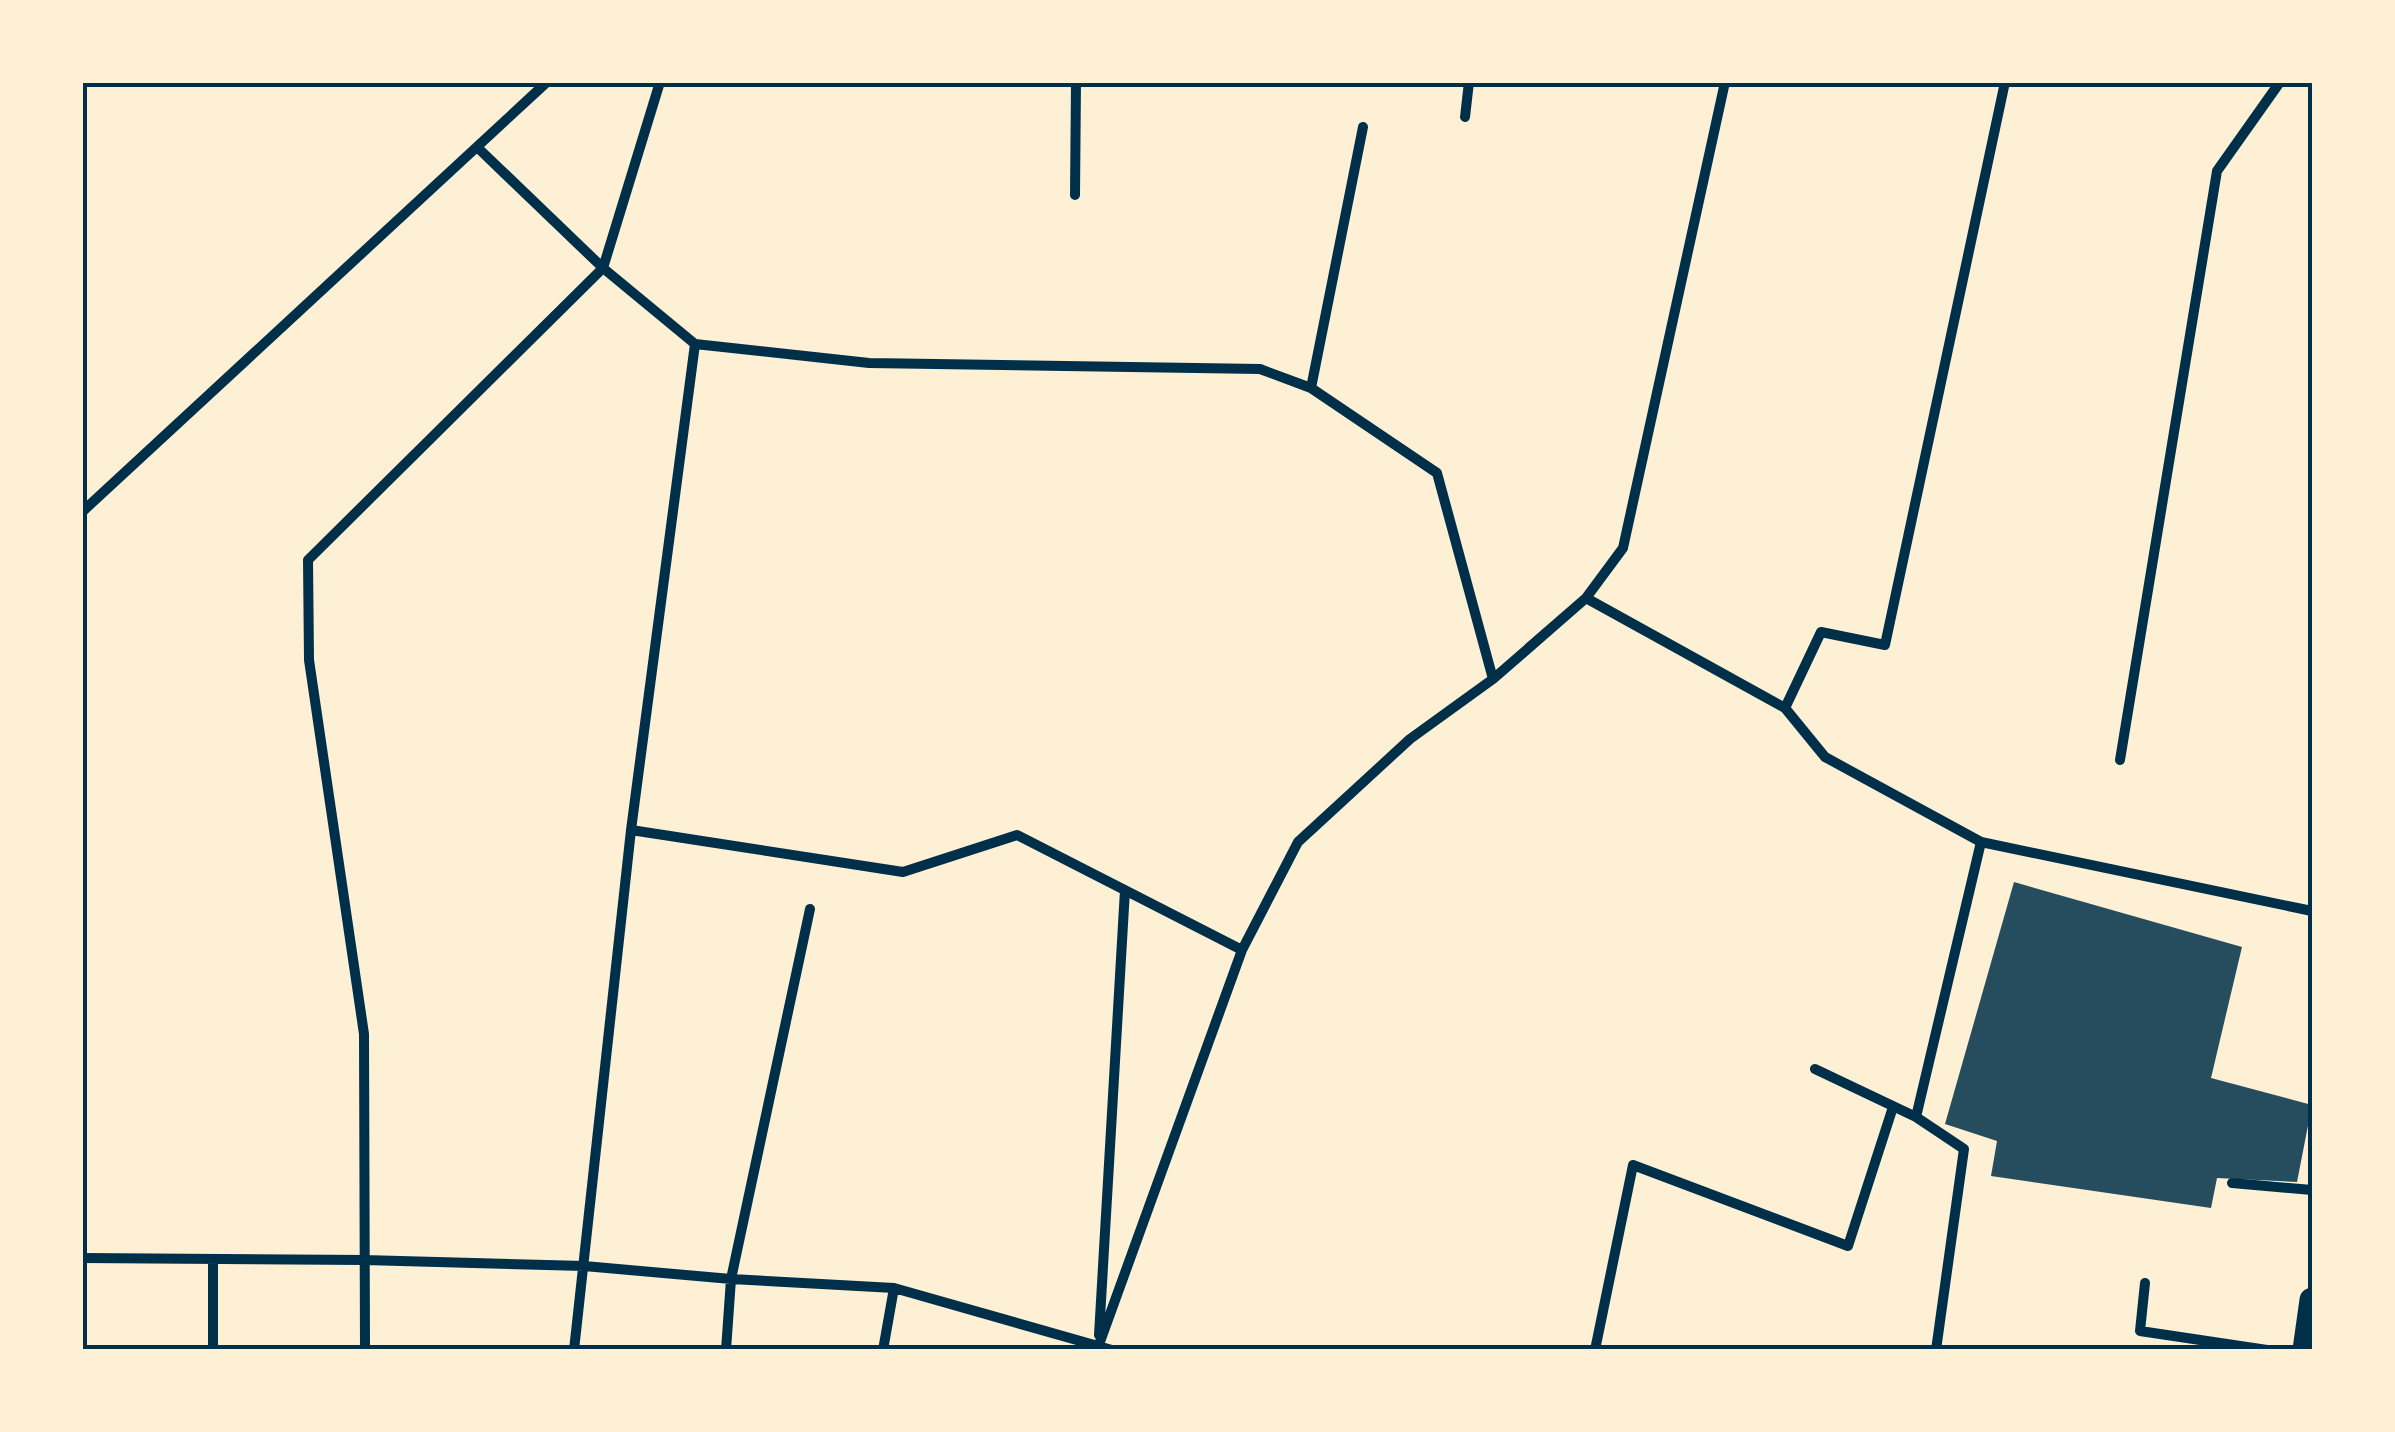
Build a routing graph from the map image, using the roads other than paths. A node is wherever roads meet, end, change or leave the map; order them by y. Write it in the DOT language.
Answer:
graph roads {
  1 [pos="547,82"];
  2 [pos="660,82"];
  3 [pos="1076,82"];
  4 [pos="1469,82"];
  5 [pos="1725,82"];
  6 [pos="2004,82"];
  7 [pos="2280,82"];
  8 [pos="1464,118"];
  9 [pos="1364,126"];
  10 [pos="478,148"];
  11 [pos="1075,195"];
  12 [pos="603,268"];
  13 [pos="695,344"];
  14 [pos="1311,388"];
  15 [pos="82,512"];
  16 [pos="1586,598"];
  17 [pos="1493,679"];
  18 [pos="1785,708"];
  19 [pos="2120,760"];
  20 [pos="631,830"];
  21 [pos="1981,842"];
  22 [pos="1125,890"];
  23 [pos="810,909"];
  24 [pos="2312,911"];
  25 [pos="1242,950"];
  26 [pos="1815,1069"];
  27 [pos="1893,1106"];
  28 [pos="1916,1117"];
  29 [pos="2232,1184"];
  30 [pos="2312,1190"];
  31 [pos="82,1258"];
  32 [pos="213,1259"];
  33 [pos="364,1260"];
  34 [pos="584,1266"];
  35 [pos="731,1279"];
  36 [pos="2145,1283"];
  37 [pos="894,1288"];
  38 [pos="2312,1300"];
  39 [pos="1098,1348"];
  40 [pos="212,1350"];
  41 [pos="365,1350"];
  42 [pos="574,1350"];
  43 [pos="726,1350"];
  44 [pos="883,1350"];
  45 [pos="1112,1350"];
  46 [pos="1596,1350"];
  47 [pos="1936,1350"];
  48 [pos="2267,1350"];
  49 [pos="2305,1350"];
  1 -- 10 [label="street"];
  2 -- 12 [label="street"];
  3 -- 11 [label="street"];
  4 -- 8 [label="street"];
  5 -- 16 [label="street"];
  6 -- 18 [label="street"];
  7 -- 19 [label="street"];
  9 -- 14 [label="street"];
  10 -- 12 [label="street"];
  10 -- 15 [label="street"];
  12 -- 13 [label="street"];
  12 -- 33 [label="street"];
  13 -- 14 [label="street"];
  13 -- 20 [label="street"];
  14 -- 17 [label="street"];
  16 -- 17 [label="street"];
  16 -- 18 [label="street"];
  17 -- 25 [label="street"];
  18 -- 21 [label="street"];
  20 -- 22 [label="street"];
  20 -- 34 [label="street"];
  21 -- 24 [label="street"];
  21 -- 28 [label="street"];
  22 -- 25 [label="street"];
  22 -- 39 [label="street"];
  23 -- 35 [label="street"];
  25 -- 39 [label="street"];
  26 -- 27 [label="street"];
  27 -- 28 [label="street"];
  27 -- 46 [label="street"];
  28 -- 47 [label="street"];
  29 -- 30 [label="street"];
  31 -- 32 [label="street"];
  32 -- 33 [label="street"];
  32 -- 40 [label="street"];
  33 -- 34 [label="street"];
  33 -- 41 [label="street"];
  34 -- 35 [label="street"];
  34 -- 42 [label="street"];
  35 -- 37 [label="street"];
  35 -- 43 [label="street"];
  36 -- 48 [label="street"];
  37 -- 39 [label="street"];
  37 -- 44 [label="street"];
  38 -- 49 [label="main road"];
  39 -- 45 [label="street"];
}
